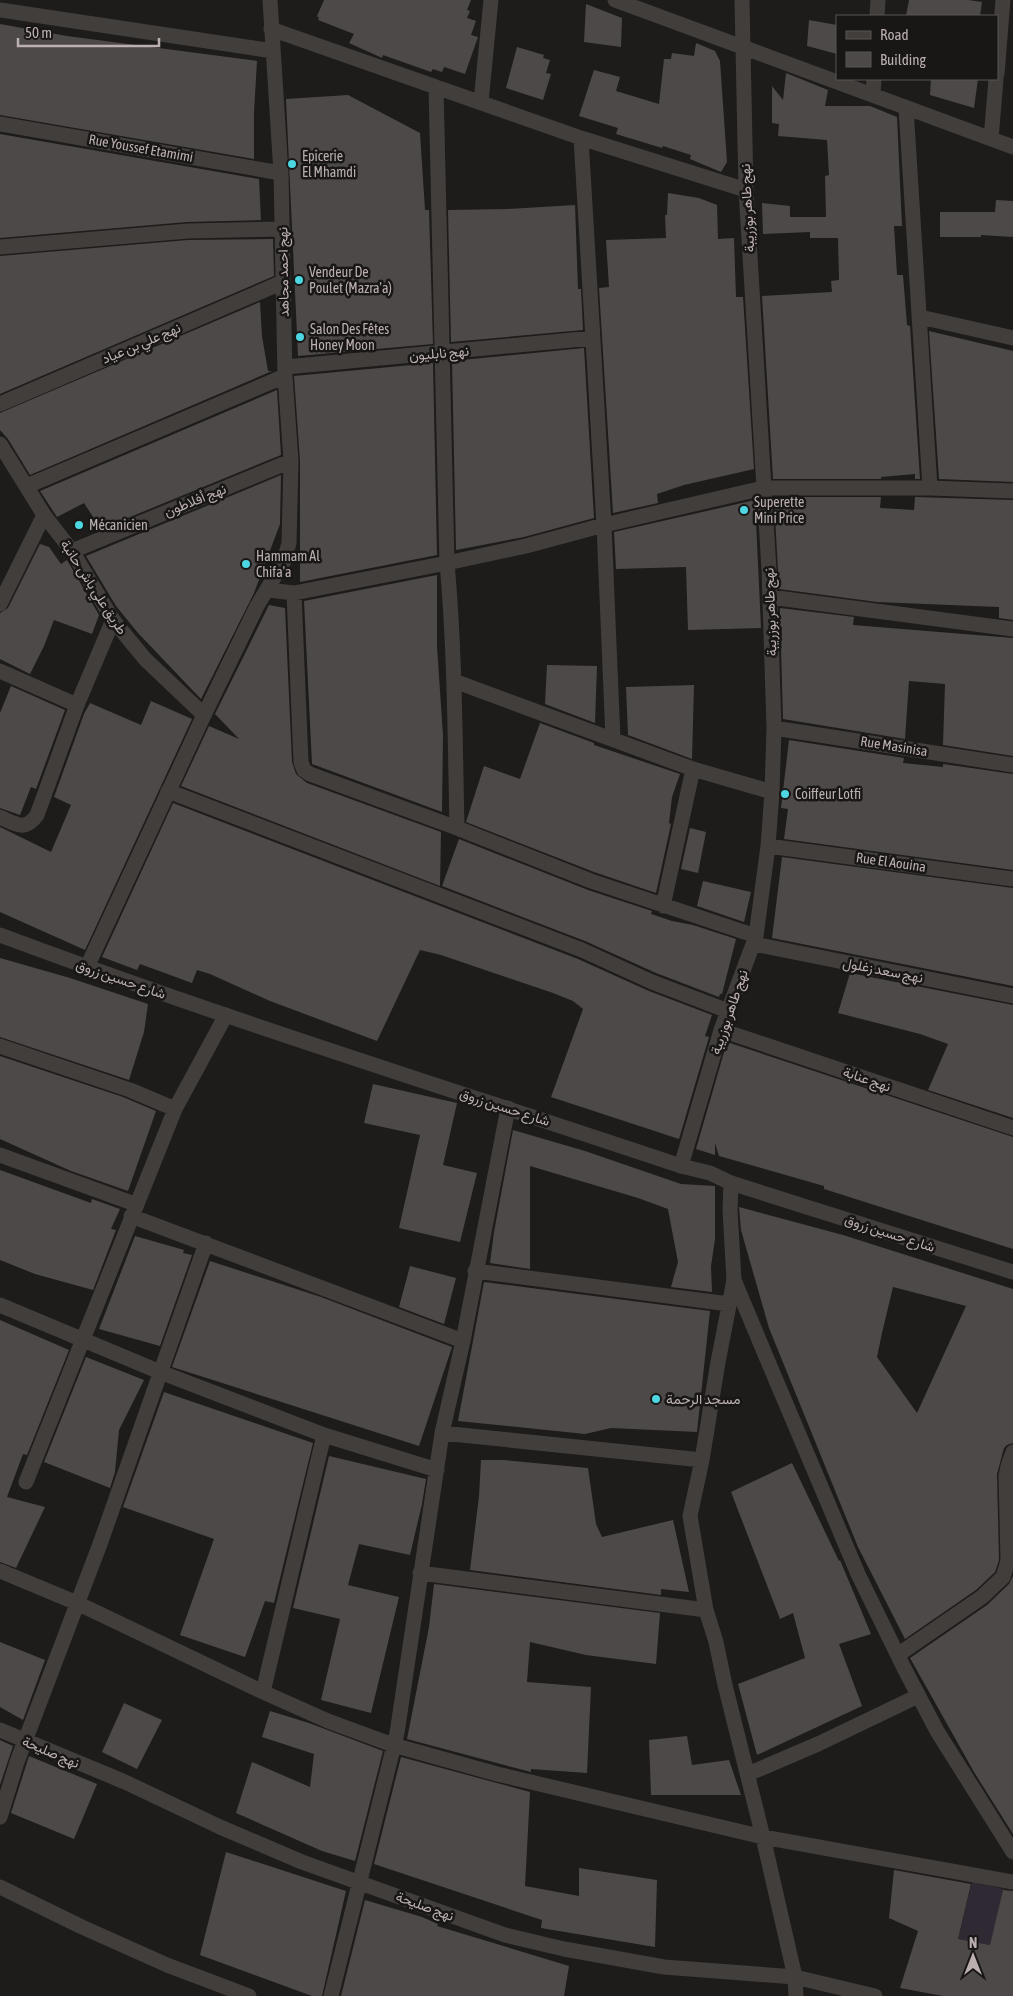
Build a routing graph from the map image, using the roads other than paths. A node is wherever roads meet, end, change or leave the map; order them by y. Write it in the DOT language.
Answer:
graph roads {
  1 [pos="270,0"];
  2 [pos="491,0"];
  3 [pos="615,0"];
  4 [pos="742,0"];
  5 [pos="878,0"];
  6 [pos="1003,0"];
  7 [pos="0,10"];
  8 [pos="877,15"];
  9 [pos="271,29"];
  10 [pos="742,47"];
  11 [pos="273,51"];
  12 [pos="998,62"];
  13 [pos="874,80"];
  14 [pos="996,80"];
  15 [pos="436,87"];
  16 [pos="873,95"];
  17 [pos="480,102"];
  18 [pos="906,108"];
  19 [pos="0,124"];
  20 [pos="581,138"];
  21 [pos="991,139"];
  22 [pos="1013,147"];
  23 [pos="281,172"];
  24 [pos="746,190"];
  25 [pos="283,229"];
  26 [pos="0,247"];
  27 [pos="283,282"];
  28 [pos="920,317"];
  29 [pos="593,338"];
  30 [pos="1013,338"];
  31 [pos="442,354"];
  32 [pos="285,372"];
  33 [pos="0,404"];
  34 [pos="0,444"];
  35 [pos="291,461"];
  36 [pos="27,486"];
  37 [pos="763,488"];
  38 [pos="930,488"];
  39 [pos="1013,491"];
  40 [pos="44,515"];
  41 [pos="604,525"];
  42 [pos="72,551"];
  43 [pos="446,563"];
  44 [pos="268,590"];
  45 [pos="294,593"];
  46 [pos="770,596"];
  47 [pos="0,604"];
  48 [pos="113,620"];
  49 [pos="1013,629"];
  50 [pos="0,671"];
  51 [pos="454,681"];
  52 [pos="77,705"];
  53 [pos="204,715"];
  54 [pos="774,728"];
  55 [pos="613,739"];
  56 [pos="1013,765"];
  57 [pos="693,769"];
  58 [pos="168,791"];
  59 [pos="772,792"];
  60 [pos="0,817"];
  61 [pos="457,828"];
  62 [pos="768,846"];
  63 [pos="1013,879"];
  64 [pos="663,906"];
  65 [pos="0,935"];
  66 [pos="755,940"];
  67 [pos="87,968"];
  68 [pos="1013,996"];
  69 [pos="728,1011"];
  70 [pos="226,1014"];
  71 [pos="721,1030"];
  72 [pos="0,1046"];
  73 [pos="508,1108"];
  74 [pos="175,1109"];
  75 [pos="1013,1128"];
  76 [pos="0,1155"];
  77 [pos="681,1166"];
  78 [pos="732,1183"];
  79 [pos="133,1210"];
  80 [pos="206,1243"];
  81 [pos="475,1270"];
  82 [pos="1013,1272"];
  83 [pos="734,1280"];
  84 [pos="729,1304"];
  85 [pos="0,1305"];
  86 [pos="82,1340"];
  87 [pos="463,1341"];
  88 [pos="160,1372"];
  89 [pos="442,1433"];
  90 [pos="324,1435"];
  91 [pos="1013,1452"];
  92 [pos="702,1460"];
  93 [pos="437,1470"];
  94 [pos="26,1482"];
  95 [pos="0,1572"];
  96 [pos="420,1573"];
  97 [pos="77,1603"];
  98 [pos="706,1610"];
  99 [pos="899,1654"];
  100 [pos="263,1692"];
  101 [pos="918,1696"];
  102 [pos="0,1730"];
  103 [pos="25,1742"];
  104 [pos="393,1745"];
  105 [pos="748,1774"];
  106 [pos="0,1817"];
  107 [pos="764,1837"];
  108 [pos="1013,1852"];
  109 [pos="1013,1882"];
  110 [pos="360,1883"];
  111 [pos="0,1887"];
  112 [pos="795,1978"];
  113 [pos="249,1996"];
  114 [pos="331,1996"];
  115 [pos="796,1996"];
  116 [pos="875,1996"];
  1 -- 9 [label="street, نهج احمد مجاهد"];
  2 -- 17 [label="street"];
  3 -- 10 [label="street"];
  4 -- 10 [label="street, نهج طاهر بوزريبة"];
  5 -- 8 [label="street"];
  6 -- 12 [label="street"];
  7 -- 11 [label="street"];
  9 -- 11 [label="street, نهج احمد مجاهد"];
  9 -- 15 [label="street"];
  10 -- 16 [label="street"];
  10 -- 24 [label="street, نهج طاهر بوزريبة"];
  11 -- 23 [label="street, نهج احمد مجاهد"];
  13 -- 16 [label="street"];
  14 -- 21 [label="street"];
  15 -- 17 [label="street"];
  15 -- 31 [label="street"];
  16 -- 18 [label="street"];
  17 -- 20 [label="street"];
  18 -- 21 [label="street"];
  18 -- 28 [label="street"];
  19 -- 23 [label="street, Rue Youssef Etamimi"];
  20 -- 24 [label="street"];
  20 -- 29 [label="street"];
  21 -- 22 [label="street"];
  23 -- 25 [label="street, نهج احمد مجاهد"];
  24 -- 37 [label="street, نهج طاهر بوزريبة"];
  25 -- 26 [label="street"];
  25 -- 27 [label="street, نهج احمد مجاهد"];
  27 -- 32 [label="street, نهج احمد مجاهد"];
  27 -- 33 [label="street, نهج علي بن عياد"];
  28 -- 30 [label="street"];
  28 -- 38 [label="street"];
  29 -- 31 [label="street, نهج نابليون"];
  29 -- 41 [label="street"];
  31 -- 32 [label="street, نهج نابليون"];
  31 -- 43 [label="street"];
  32 -- 35 [label="street, نهج احمد مجاهد"];
  32 -- 36 [label="street, نهج نابليون"];
  34 -- 36 [label="street, طريق علي باش حانبة"];
  35 -- 42 [label="street, نهج أفلاطون"];
  35 -- 44 [label="street, نهج احمد مجاهد"];
  36 -- 40 [label="street, طريق علي باش حانبة"];
  37 -- 38 [label="street"];
  37 -- 41 [label="street"];
  37 -- 46 [label="street, نهج طاهر بوزريبة"];
  38 -- 39 [label="street"];
  40 -- 42 [label="street, طريق علي باش حانبة"];
  40 -- 47 [label="street"];
  41 -- 43 [label="street"];
  41 -- 55 [label="street"];
  42 -- 48 [label="street, طريق علي باش حانبة"];
  43 -- 45 [label="street"];
  43 -- 51 [label="street"];
  44 -- 45 [label="street"];
  44 -- 53 [label="street, نهج احمد مجاهد"];
  45 -- 61 [label="street, نهج سعد زغلول"];
  46 -- 49 [label="street"];
  46 -- 54 [label="street, نهج طاهر بوزريبة"];
  48 -- 52 [label="street"];
  48 -- 53 [label="street, طريق علي باش حانبة"];
  50 -- 52 [label="street"];
  51 -- 55 [label="street"];
  51 -- 61 [label="street"];
  52 -- 60 [label="street"];
  53 -- 58 [label="street, نهج احمد مجاهد"];
  54 -- 56 [label="street, Rue Masinisa"];
  54 -- 59 [label="street, نهج طاهر بوزريبة"];
  55 -- 57 [label="street"];
  57 -- 59 [label="street"];
  57 -- 64 [label="street"];
  58 -- 67 [label="street, نهج احمد مجاهد"];
  58 -- 69 [label="street"];
  59 -- 62 [label="street, نهج طاهر بوزريبة"];
  61 -- 64 [label="street, نهج سعد زغلول"];
  62 -- 63 [label="street, Rue El Aouina"];
  62 -- 66 [label="street, نهج طاهر بوزريبة"];
  64 -- 66 [label="street, نهج سعد زغلول"];
  65 -- 67 [label="street, شارع حسين زروق"];
  66 -- 68 [label="street, نهج سعد زغلول"];
  66 -- 69 [label="street, نهج طاهر بوزريبة"];
  67 -- 70 [label="street, شارع حسين زروق"];
  69 -- 71 [label="street, نهج طاهر بوزريبة"];
  70 -- 73 [label="street, شارع حسين زروق"];
  70 -- 74 [label="street"];
  71 -- 75 [label="street, نهج عنابة"];
  71 -- 77 [label="street, نهج طاهر بوزريبة"];
  72 -- 74 [label="street"];
  73 -- 77 [label="street, شارع حسين زروق"];
  73 -- 81 [label="street"];
  74 -- 79 [label="street"];
  76 -- 79 [label="street"];
  77 -- 78 [label="street, شارع حسين زروق"];
  78 -- 82 [label="street, شارع حسين زروق"];
  78 -- 83 [label="street"];
  79 -- 80 [label="street"];
  79 -- 86 [label="street"];
  80 -- 87 [label="street"];
  80 -- 88 [label="street"];
  81 -- 84 [label="street"];
  81 -- 87 [label="street"];
  83 -- 84 [label="street"];
  83 -- 99 [label="street"];
  84 -- 92 [label="street"];
  85 -- 86 [label="street"];
  86 -- 88 [label="street"];
  86 -- 94 [label="street"];
  87 -- 89 [label="street"];
  88 -- 90 [label="street"];
  88 -- 97 [label="street"];
  89 -- 92 [label="street"];
  89 -- 93 [label="street"];
  90 -- 93 [label="street"];
  90 -- 100 [label="street"];
  91 -- 99 [label="street"];
  92 -- 98 [label="street"];
  93 -- 96 [label="street"];
  95 -- 97 [label="street"];
  96 -- 98 [label="street"];
  96 -- 104 [label="street"];
  97 -- 100 [label="street"];
  97 -- 103 [label="street"];
  98 -- 105 [label="street"];
  99 -- 101 [label="street"];
  100 -- 104 [label="street"];
  101 -- 105 [label="street"];
  101 -- 108 [label="street"];
  102 -- 103 [label="street, نهج صليحة"];
  103 -- 106 [label="street"];
  103 -- 110 [label="street, نهج صليحة"];
  104 -- 107 [label="street"];
  104 -- 110 [label="street"];
  105 -- 107 [label="street"];
  107 -- 109 [label="street"];
  107 -- 112 [label="street"];
  110 -- 112 [label="street, نهج صليحة"];
  110 -- 114 [label="street"];
  111 -- 113 [label="street"];
  112 -- 115 [label="street"];
  112 -- 116 [label="street, نهج صليحة"];
}
